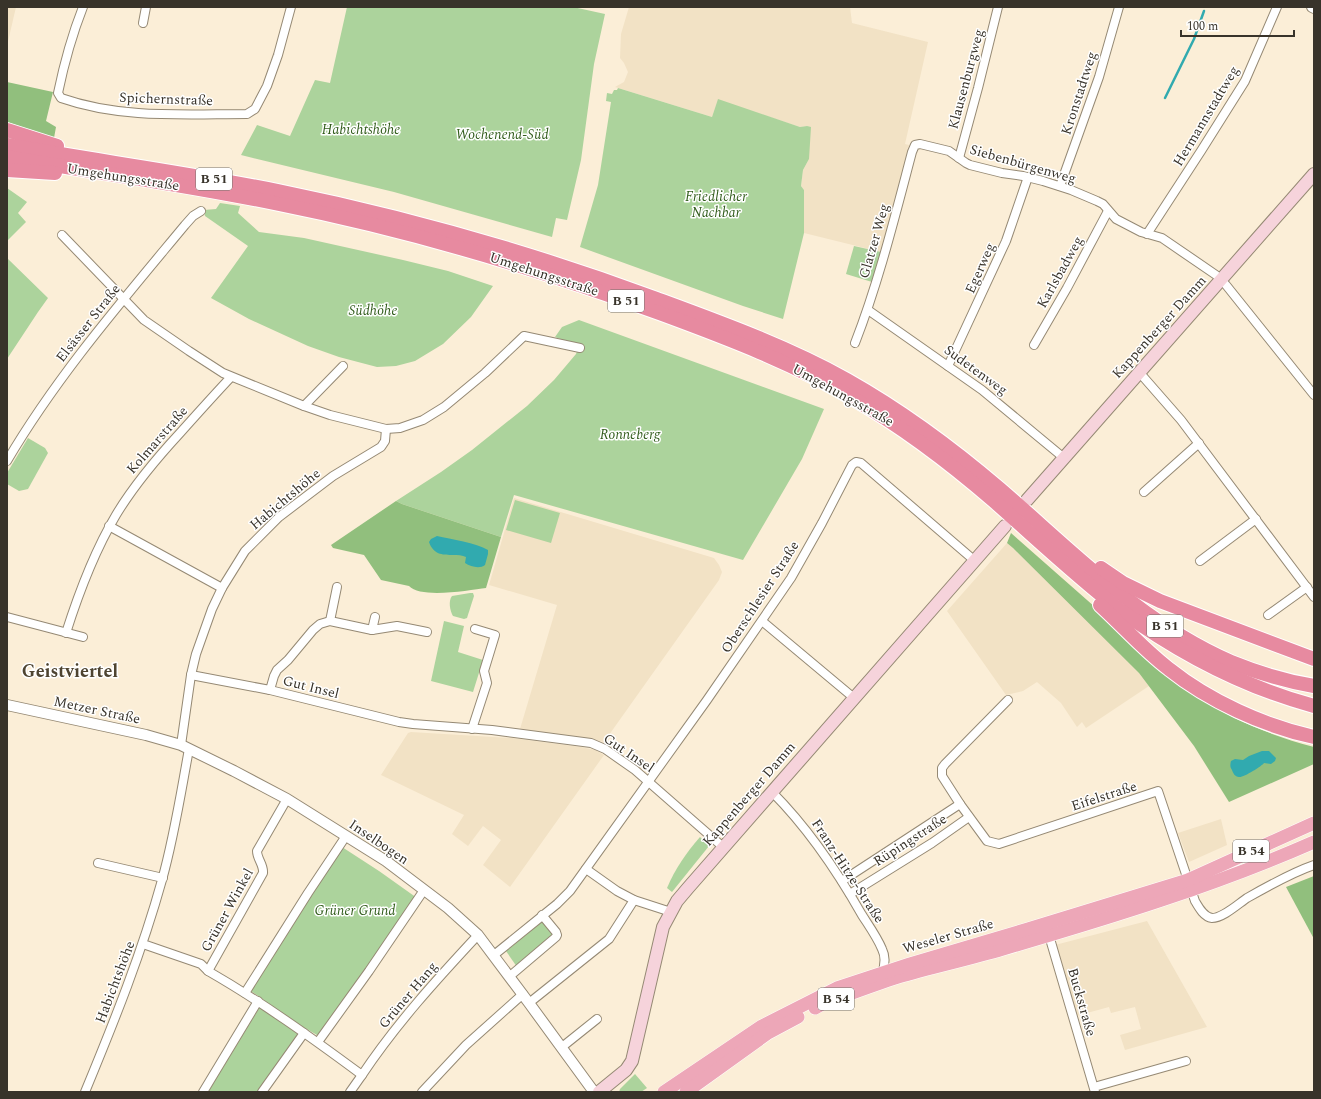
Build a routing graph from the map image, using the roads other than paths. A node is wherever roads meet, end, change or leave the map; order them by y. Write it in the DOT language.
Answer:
graph roads {
  1 [pos="83,7"];
  2 [pos="146,7"];
  3 [pos="291,7"];
  4 [pos="998,7"];
  5 [pos="1119,7"];
  6 [pos="1277,7"];
  7 [pos="142,24"];
  8 [pos="7,130"];
  9 [pos="7,145"];
  10 [pos="916,145"];
  11 [pos="7,157"];
  12 [pos="959,158"];
  13 [pos="100,167"];
  14 [pos="7,170"];
  15 [pos="1314,174"];
  16 [pos="1028,177"];
  17 [pos="1060,186"];
  18 [pos="201,211"];
  19 [pos="1108,211"];
  20 [pos="1147,234"];
  21 [pos="62,235"];
  22 [pos="1221,280"];
  23 [pos="123,299"];
  24 [pos="868,310"];
  25 [pos="855,343"];
  26 [pos="1034,345"];
  27 [pos="580,348"];
  28 [pos="343,366"];
  29 [pos="948,366"];
  30 [pos="1139,372"];
  31 [pos="231,377"];
  32 [pos="1314,395"];
  33 [pos="304,406"];
  34 [pos="386,429"];
  35 [pos="1199,443"];
  36 [pos="1064,458"];
  37 [pos="7,461"];
  38 [pos="1144,492"];
  39 [pos="1028,500"];
  40 [pos="1256,519"];
  41 [pos="1039,524"];
  42 [pos="109,526"];
  43 [pos="1005,526"];
  44 [pos="1060,560"];
  45 [pos="975,561"];
  46 [pos="1200,561"];
  47 [pos="337,587"];
  48 [pos="1307,587"];
  49 [pos="222,588"];
  50 [pos="1314,597"];
  51 [pos="1268,614"];
  52 [pos="7,617"];
  53 [pos="375,617"];
  54 [pos="330,621"];
  55 [pos="762,621"];
  56 [pos="476,629"];
  57 [pos="372,630"];
  58 [pos="427,632"];
  59 [pos="66,633"];
  60 [pos="83,637"];
  61 [pos="1314,659"];
  62 [pos="191,675"];
  63 [pos="1314,686"];
  64 [pos="270,690"];
  65 [pos="854,698"];
  66 [pos="1008,700"];
  67 [pos="7,705"];
  68 [pos="1314,706"];
  69 [pos="472,729"];
  70 [pos="1314,737"];
  71 [pos="185,747"];
  72 [pos="648,781"];
  73 [pos="772,792"];
  74 [pos="287,799"];
  75 [pos="960,804"];
  76 [pos="969,817"];
  77 [pos="1314,823"];
  78 [pos="346,836"];
  79 [pos="1314,842"];
  80 [pos="723,847"];
  81 [pos="1258,848"];
  82 [pos="98,863"];
  83 [pos="1265,863"];
  84 [pos="1314,865"];
  85 [pos="586,868"];
  86 [pos="163,878"];
  87 [pos="842,881"];
  88 [pos="1190,885"];
  89 [pos="424,890"];
  90 [pos="850,894"];
  91 [pos="634,900"];
  92 [pos="671,912"];
  93 [pos="542,915"];
  94 [pos="1047,930"];
  95 [pos="478,935"];
  96 [pos="143,944"];
  97 [pos="494,955"];
  98 [pos="883,968"];
  99 [pos="208,971"];
  100 [pos="510,976"];
  101 [pos="245,993"];
  102 [pos="523,994"];
  103 [pos="258,1001"];
  104 [pos="529,1003"];
  105 [pos="597,1019"];
  106 [pos="304,1033"];
  107 [pos="318,1042"];
  108 [pos="562,1047"];
  109 [pos="1186,1061"];
  110 [pos="362,1075"];
  111 [pos="1095,1090"];
  112 [pos="85,1092"];
  113 [pos="203,1092"];
  114 [pos="262,1092"];
  115 [pos="350,1092"];
  116 [pos="422,1092"];
  117 [pos="594,1092"];
  118 [pos="599,1092"];
  119 [pos="664,1092"];
  120 [pos="686,1092"];
  1 -- 3 [label="street, Spichernstraße"];
  2 -- 7 [label="street"];
  4 -- 12 [label="street, Klausenburgweg"];
  5 -- 17 [label="street, Kronstadtweg"];
  6 -- 20 [label="street, Hermannstadtweg"];
  8 -- 13 [label="highway"];
  9 -- 13 [label="highway, Umgehungsstraße / B 51"];
  10 -- 12 [label="street, Siebenbürgenweg"];
  10 -- 24 [label="street, Glatzer Weg"];
  11 -- 13 [label="highway, Umgehungsstraße / B 51"];
  12 -- 16 [label="street, Siebenbürgenweg"];
  13 -- 14 [label="highway"];
  13 -- 41 [label="highway, Umgehungsstraße / B 51"];
  13 -- 44 [label="highway, Umgehungsstraße / B 51"];
  15 -- 22 [label="main road, Kappenberger Damm"];
  16 -- 17 [label="street, Siebenbürgenweg"];
  16 -- 29 [label="street, Egerweg"];
  17 -- 19 [label="street, Siebenbürgenweg"];
  18 -- 23 [label="street, Elsässer Straße"];
  19 -- 20 [label="street, Siebenbürgenweg"];
  19 -- 26 [label="street, Karlsbadweg"];
  20 -- 22 [label="street, Siebenbürgenweg"];
  21 -- 23 [label="street"];
  22 -- 30 [label="main road, Kappenberger Damm"];
  22 -- 32 [label="street, Siebenbürgenweg"];
  23 -- 31 [label="street"];
  23 -- 37 [label="street, Elsässer Straße"];
  24 -- 25 [label="street, Glatzer Weg"];
  24 -- 29 [label="street, Sudetenweg"];
  27 -- 34 [label="street"];
  28 -- 33 [label="street"];
  29 -- 36 [label="street, Sudetenweg"];
  30 -- 35 [label="street"];
  30 -- 36 [label="main road, Kappenberger Damm"];
  31 -- 33 [label="street"];
  31 -- 42 [label="street, Kolmarstraße"];
  33 -- 34 [label="street"];
  34 -- 49 [label="street, Habichtshöhe"];
  35 -- 38 [label="street"];
  35 -- 40 [label="street"];
  36 -- 39 [label="main road, Kappenberger Damm"];
  40 -- 46 [label="street"];
  40 -- 48 [label="street"];
  41 -- 61 [label="highway"];
  41 -- 63 [label="highway, B 51"];
  42 -- 49 [label="street"];
  42 -- 59 [label="street, Kolmarstraße"];
  43 -- 45 [label="main road, Kappenberger Damm"];
  44 -- 68 [label="highway, B 51"];
  44 -- 70 [label="highway"];
  45 -- 55 [label="street, Oberschlesier Straße"];
  45 -- 65 [label="main road, Kappenberger Damm"];
  47 -- 54 [label="street"];
  48 -- 50 [label="street"];
  48 -- 51 [label="street"];
  49 -- 62 [label="street, Habichtshöhe"];
  52 -- 59 [label="street"];
  53 -- 57 [label="street"];
  54 -- 57 [label="street"];
  54 -- 64 [label="street"];
  55 -- 65 [label="street"];
  55 -- 72 [label="street, Oberschlesier Straße"];
  56 -- 69 [label="street"];
  57 -- 58 [label="street"];
  59 -- 60 [label="street"];
  62 -- 64 [label="street, Gut Insel"];
  62 -- 71 [label="street, Habichtshöhe"];
  64 -- 69 [label="street, Gut Insel"];
  65 -- 73 [label="main road, Kappenberger Damm"];
  66 -- 75 [label="street, Rüpingstraße"];
  67 -- 71 [label="street, Metzer Straße"];
  69 -- 72 [label="street, Gut Insel"];
  71 -- 74 [label="street, Inselbogen"];
  71 -- 86 [label="street, Habichtshöhe"];
  72 -- 80 [label="street, Gut Insel"];
  72 -- 85 [label="street, Oberschlesier Straße"];
  73 -- 80 [label="main road, Kappenberger Damm"];
  73 -- 87 [label="street, Franz-Hitze-Straße"];
  74 -- 78 [label="street, Inselbogen"];
  74 -- 99 [label="street, Grüner Winkel"];
  75 -- 76 [label="street, Rüpingstraße"];
  75 -- 87 [label="street, Rüpingstraße"];
  76 -- 88 [label="street, Eifelstraße"];
  76 -- 90 [label="street, Rüpingstraße"];
  77 -- 81 [label="main road, Weseler Straße / B 54"];
  78 -- 89 [label="street, Inselbogen"];
  78 -- 101 [label="street"];
  79 -- 83 [label="main road, Weseler Straße / B 54"];
  80 -- 92 [label="main road, Kappenberger Damm"];
  81 -- 83 [label="main road, B 54"];
  81 -- 88 [label="main road, Weseler Straße / B 54"];
  82 -- 86 [label="street"];
  83 -- 88 [label="main road, Weseler Straße / B 54"];
  84 -- 88 [label="street"];
  85 -- 91 [label="street"];
  85 -- 93 [label="street, Oberschlesier Straße"];
  86 -- 96 [label="street, Habichtshöhe"];
  87 -- 90 [label="street, Franz-Hitze-Straße"];
  88 -- 94 [label="main road, Weseler Straße / B 54"];
  89 -- 95 [label="street, Inselbogen"];
  89 -- 107 [label="street"];
  90 -- 98 [label="street, Franz-Hitze-Straße"];
  91 -- 92 [label="street"];
  91 -- 104 [label="street"];
  92 -- 118 [label="main road, Kappenberger Damm"];
  93 -- 97 [label="street, Oberschlesier Straße"];
  93 -- 100 [label="street"];
  94 -- 98 [label="main road, Weseler Straße / B 54"];
  94 -- 111 [label="street, Buckstraße"];
  94 -- 120 [label="main road, Weseler Straße / B 54"];
  95 -- 97 [label="street, Inselbogen"];
  95 -- 110 [label="street, Grüner Hang"];
  96 -- 99 [label="street, Grüner Winkel"];
  96 -- 112 [label="street, Habichtshöhe"];
  97 -- 100 [label="street, Inselbogen"];
  98 -- 119 [label="main road, Weseler Straße / B 54"];
  99 -- 101 [label="street, Grüner Winkel"];
  100 -- 102 [label="street, Inselbogen"];
  101 -- 103 [label="street"];
  102 -- 104 [label="street, Inselbogen"];
  102 -- 116 [label="street"];
  103 -- 106 [label="street"];
  103 -- 113 [label="street"];
  104 -- 108 [label="street, Inselbogen"];
  105 -- 108 [label="street"];
  106 -- 107 [label="street"];
  106 -- 114 [label="street"];
  107 -- 110 [label="street"];
  108 -- 117 [label="street, Inselbogen"];
  109 -- 111 [label="street, Buckstraße"];
  110 -- 115 [label="street, Grüner Hang"];
}
